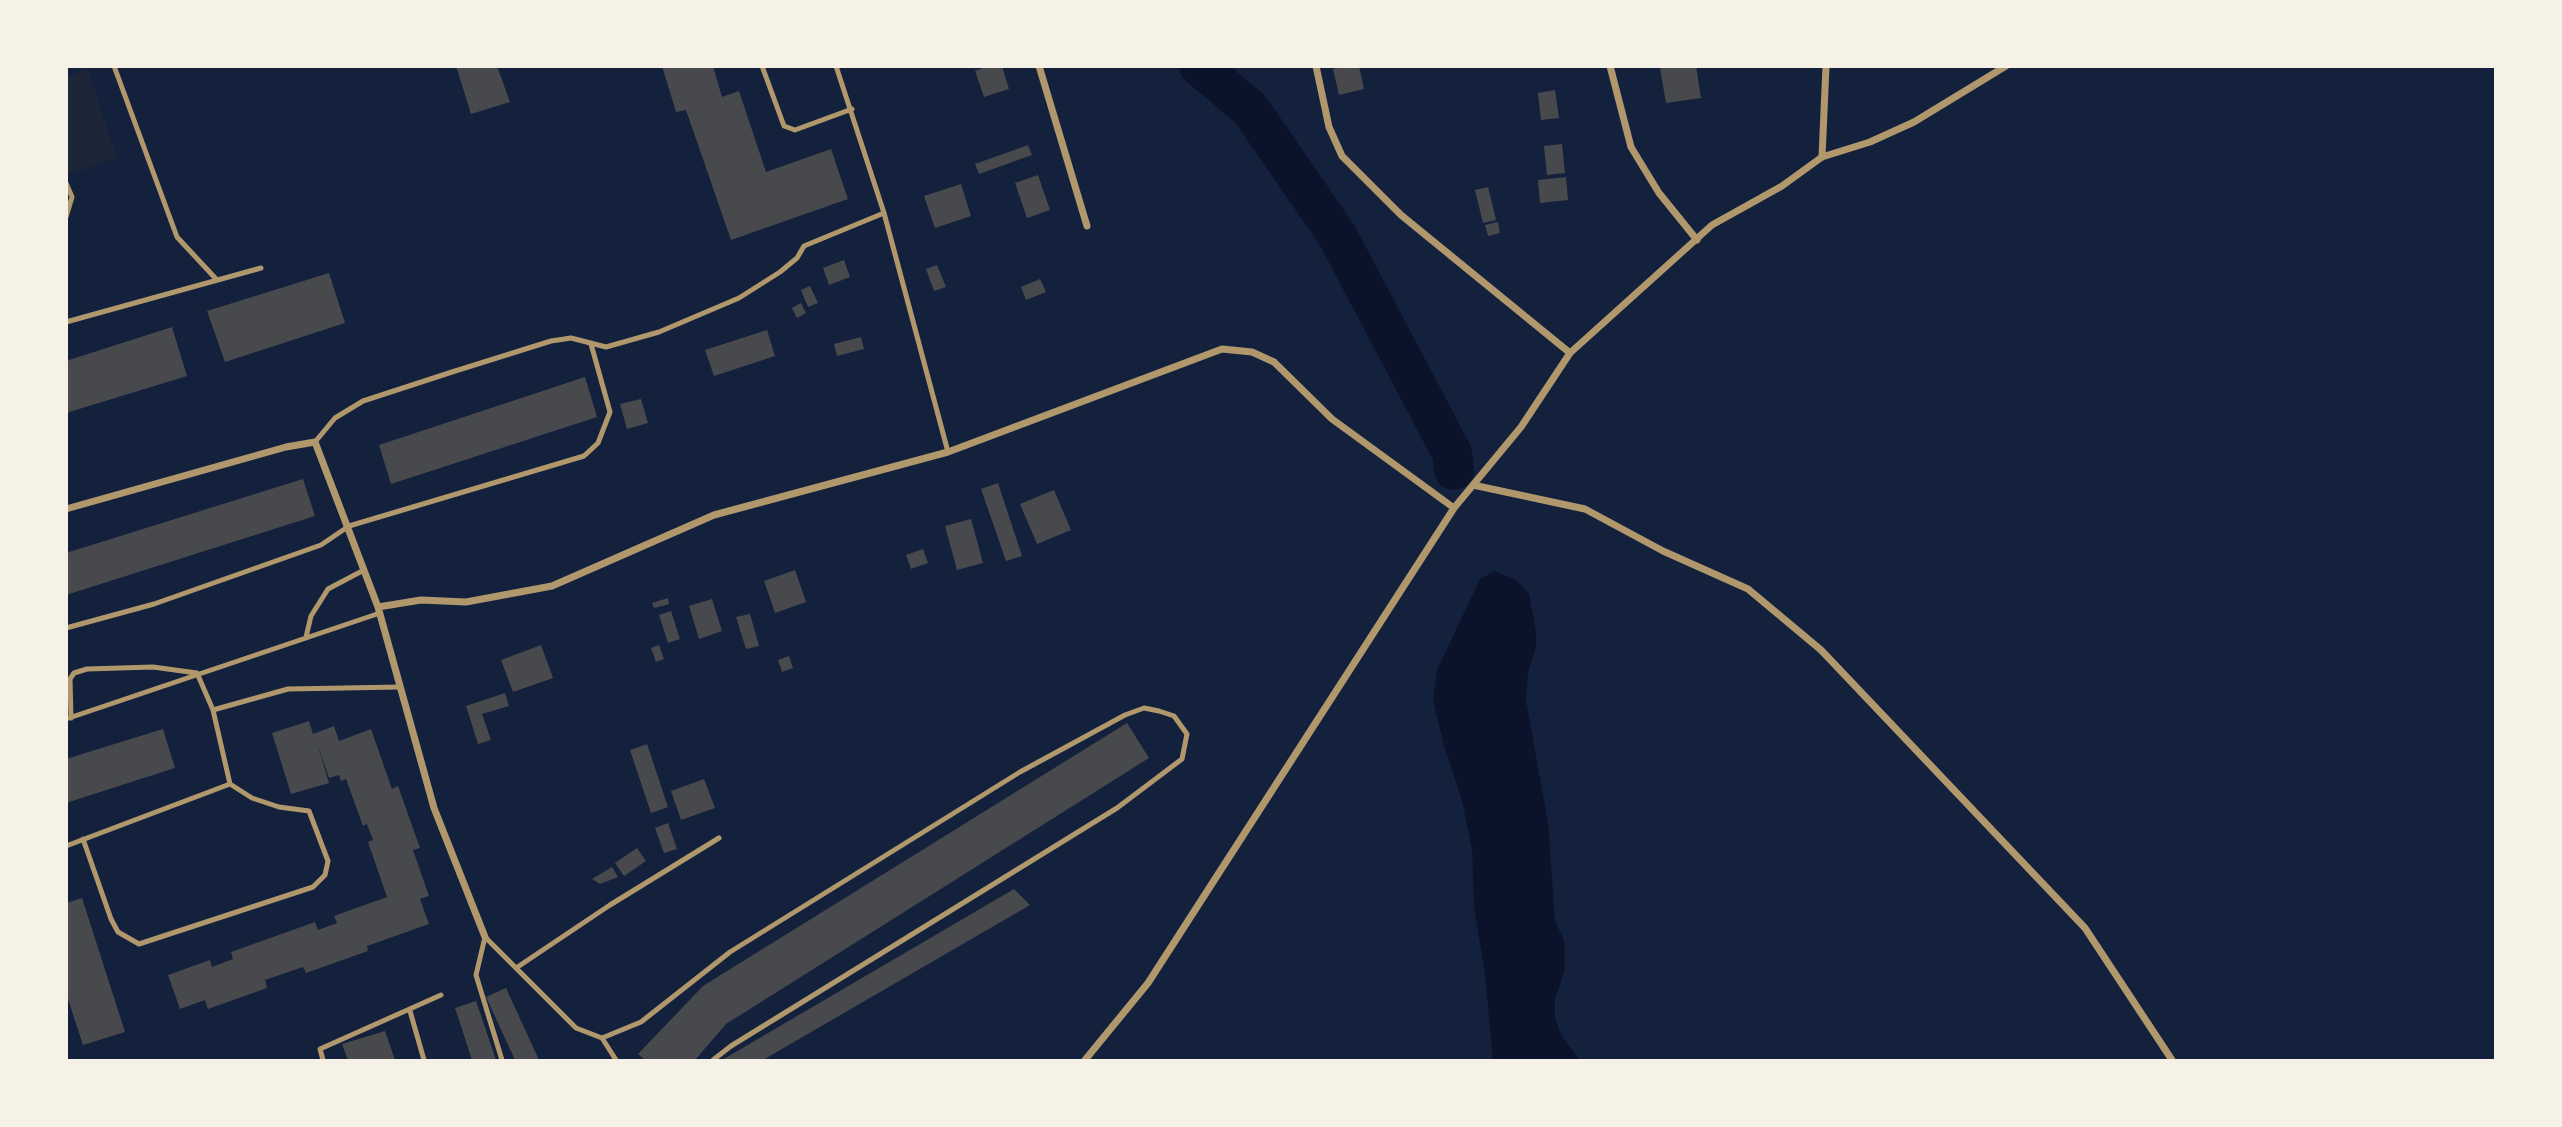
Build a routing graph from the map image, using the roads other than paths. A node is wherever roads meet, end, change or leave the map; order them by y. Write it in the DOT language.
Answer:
graph roads {
  1 [pos="114,66"];
  2 [pos="762,66"];
  3 [pos="836,66"];
  4 [pos="1039,66"];
  5 [pos="1316,66"];
  6 [pos="1610,66"];
  7 [pos="1826,66"];
  8 [pos="1986,66"];
  9 [pos="2006,66"];
  10 [pos="1991,75"];
  11 [pos="852,109"];
  12 [pos="1822,157"];
  13 [pos="66,183"];
  14 [pos="884,213"];
  15 [pos="66,217"];
  16 [pos="1087,226"];
  17 [pos="1696,240"];
  18 [pos="261,268"];
  19 [pos="217,280"];
  20 [pos="66,323"];
  21 [pos="591,344"];
  22 [pos="1570,353"];
  23 [pos="315,442"];
  24 [pos="948,452"];
  25 [pos="1473,485"];
  26 [pos="1454,508"];
  27 [pos="66,509"];
  28 [pos="349,526"];
  29 [pos="365,570"];
  30 [pos="379,610"];
  31 [pos="66,628"];
  32 [pos="306,637"];
  33 [pos="66,671"];
  34 [pos="74,673"];
  35 [pos="197,673"];
  36 [pos="400,687"];
  37 [pos="213,710"];
  38 [pos="69,718"];
  39 [pos="230,784"];
  40 [pos="719,838"];
  41 [pos="83,839"];
  42 [pos="66,846"];
  43 [pos="485,937"];
  44 [pos="516,968"];
  45 [pos="441,995"];
  46 [pos="410,1011"];
  47 [pos="601,1038"];
  48 [pos="323,1060"];
  49 [pos="425,1060"];
  50 [pos="502,1060"];
  51 [pos="616,1060"];
  52 [pos="713,1060"];
  53 [pos="1085,1060"];
  54 [pos="2172,1060"];
  1 -- 19 [label="lane"];
  2 -- 11 [label="lane"];
  3 -- 11 [label="lane"];
  4 -- 16 [label="street"];
  5 -- 22 [label="street"];
  6 -- 17 [label="street"];
  7 -- 12 [label="street"];
  8 -- 10 [label="lane"];
  9 -- 10 [label="street"];
  10 -- 12 [label="street"];
  11 -- 14 [label="lane"];
  12 -- 17 [label="street"];
  13 -- 15 [label="lane"];
  14 -- 21 [label="lane"];
  14 -- 24 [label="lane"];
  17 -- 22 [label="street"];
  18 -- 19 [label="lane"];
  19 -- 20 [label="lane"];
  21 -- 23 [label="lane"];
  21 -- 28 [label="lane"];
  22 -- 25 [label="street"];
  23 -- 27 [label="street"];
  23 -- 28 [label="street"];
  24 -- 26 [label="street"];
  24 -- 30 [label="street"];
  25 -- 26 [label="street"];
  25 -- 54 [label="street"];
  26 -- 53 [label="street"];
  28 -- 29 [label="street"];
  28 -- 31 [label="lane"];
  29 -- 30 [label="street"];
  29 -- 32 [label="lane"];
  30 -- 32 [label="lane"];
  30 -- 36 [label="street"];
  32 -- 35 [label="lane"];
  33 -- 34 [label="lane"];
  34 -- 35 [label="lane"];
  34 -- 38 [label="lane"];
  35 -- 37 [label="lane"];
  35 -- 38 [label="lane"];
  36 -- 37 [label="lane"];
  36 -- 43 [label="street"];
  37 -- 39 [label="lane"];
  39 -- 41 [label="lane"];
  39 -- 41 [label="lane"];
  40 -- 44 [label="lane"];
  41 -- 42 [label="lane"];
  43 -- 44 [label="lane"];
  43 -- 50 [label="lane"];
  44 -- 47 [label="lane"];
  45 -- 46 [label="lane"];
  46 -- 48 [label="lane"];
  46 -- 49 [label="lane"];
  47 -- 51 [label="lane"];
  47 -- 52 [label="lane"];
}
